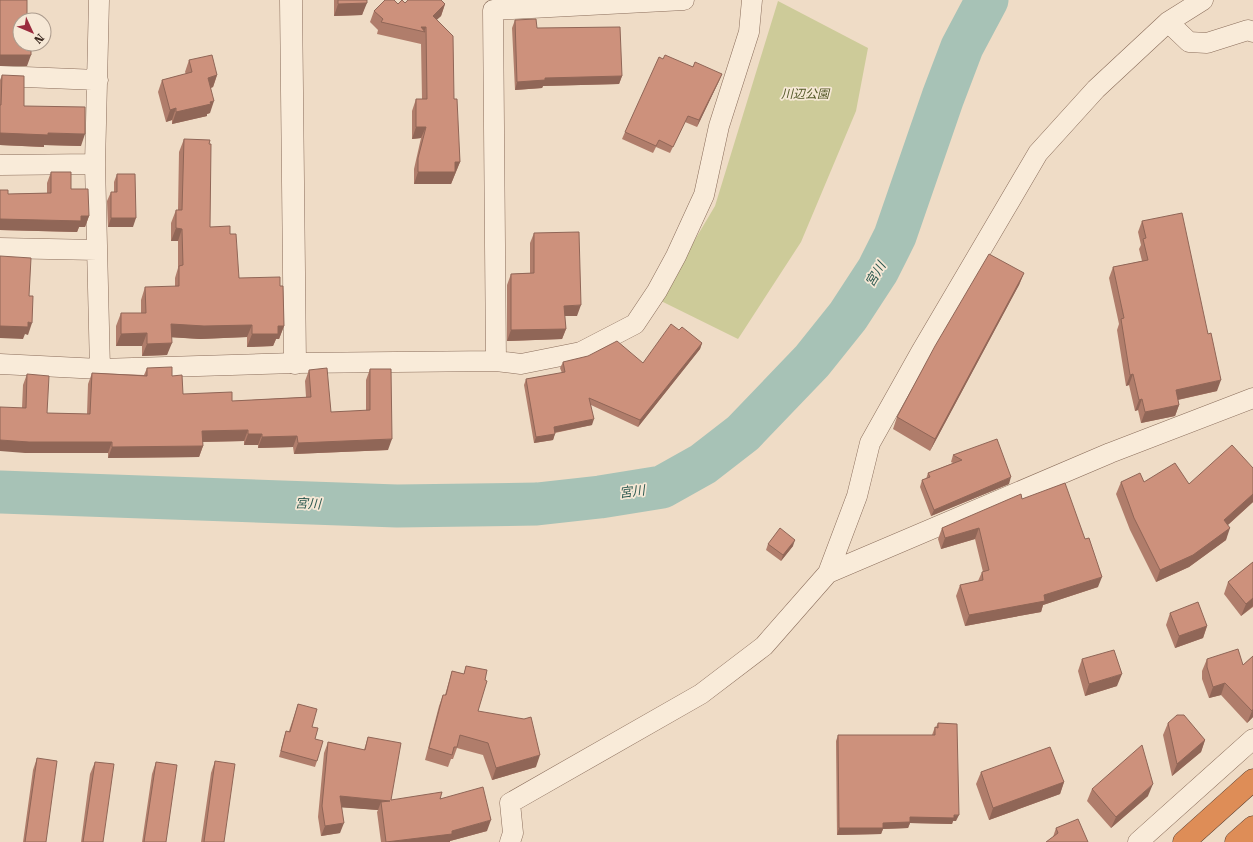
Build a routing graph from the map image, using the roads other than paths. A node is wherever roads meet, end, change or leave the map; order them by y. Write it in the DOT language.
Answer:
graph roads {
  1 [pos="99,0"];
  2 [pos="291,0"];
  3 [pos="684,0"];
  4 [pos="752,0"];
  5 [pos="1203,0"];
  6 [pos="1168,22"];
  7 [pos="1253,32"];
  8 [pos="0,76"];
  9 [pos="98,80"];
  10 [pos="0,164"];
  11 [pos="95,164"];
  12 [pos="0,248"];
  13 [pos="97,250"];
  14 [pos="496,361"];
  15 [pos="295,363"];
  16 [pos="0,364"];
  17 [pos="100,369"];
  18 [pos="1253,398"];
  19 [pos="828,573"];
  20 [pos="1253,739"];
  21 [pos="1253,780"];
  22 [pos="1253,827"];
  23 [pos="510,842"];
  24 [pos="1138,842"];
  25 [pos="1184,842"];
  26 [pos="1236,842"];
  1 -- 9 [label="street"];
  2 -- 15 [label="street"];
  3 -- 14 [label="street"];
  4 -- 14 [label="street"];
  5 -- 6 [label="street"];
  6 -- 7 [label="street"];
  6 -- 19 [label="street"];
  8 -- 9 [label="street"];
  9 -- 11 [label="street"];
  10 -- 11 [label="street"];
  11 -- 13 [label="street"];
  12 -- 13 [label="street"];
  13 -- 17 [label="street"];
  14 -- 15 [label="street"];
  15 -- 17 [label="street"];
  16 -- 17 [label="street"];
  18 -- 19 [label="street"];
  19 -- 23 [label="street"];
  20 -- 24 [label="street"];
  21 -- 25 [label="highway"];
  22 -- 26 [label="highway"];
}
